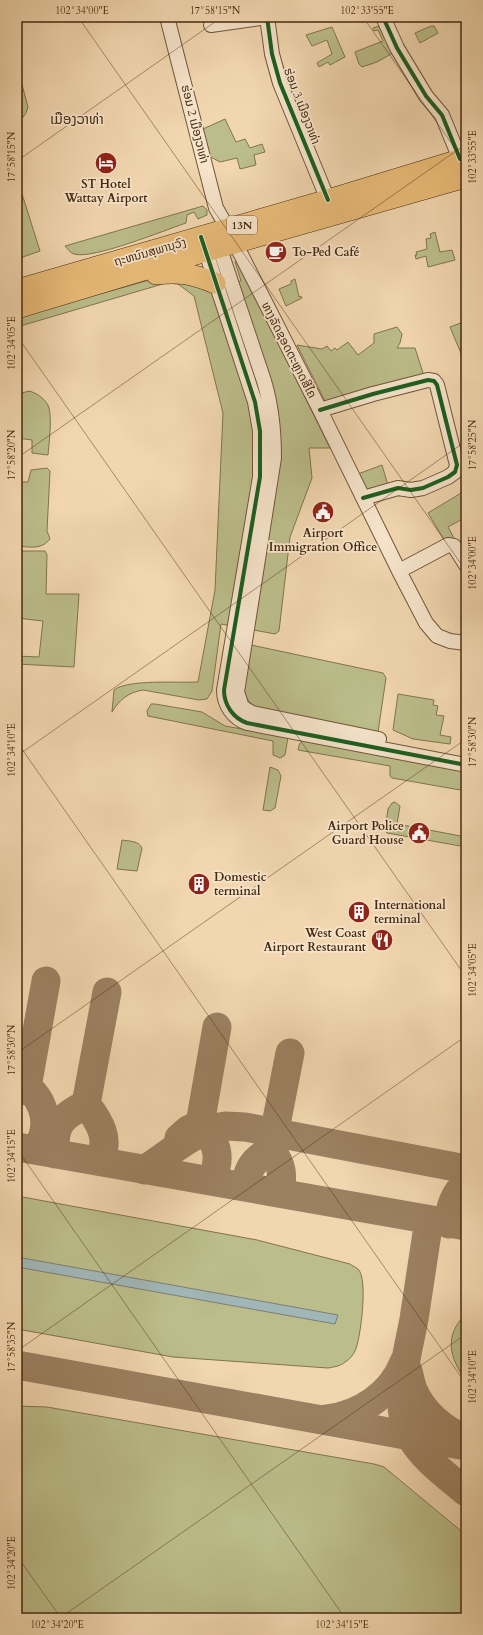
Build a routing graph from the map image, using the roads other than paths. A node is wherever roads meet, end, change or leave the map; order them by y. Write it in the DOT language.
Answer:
graph roads {
  1 [pos="167,17"];
  2 [pos="267,17"];
  3 [pos="383,17"];
  4 [pos="211,26"];
  5 [pos="464,165"];
  6 [pos="328,200"];
  7 [pos="217,240"];
  8 [pos="215,283"];
  9 [pos="17,290"];
  10 [pos="58,296"];
  11 [pos="17,308"];
  12 [pos="264,381"];
  13 [pos="249,385"];
  14 [pos="320,410"];
  15 [pos="264,485"];
  16 [pos="363,498"];
  17 [pos="466,565"];
  18 [pos="399,572"];
  19 [pos="232,636"];
  20 [pos="246,638"];
  21 [pos="466,643"];
  22 [pos="466,757"];
  23 [pos="466,765"];
  1 -- 7 [label="street, ຮ່ອມ 2 ເມືອງວາທ່າ"];
  2 -- 4 [label="street"];
  2 -- 6 [label="street, ຮ່ອມ 3 ເມືອງວາທ່າ"];
  3 -- 5 [label="street"];
  5 -- 6 [label="highway, ຖະຫນົນສຸພານຸວົງ / 13N"];
  5 -- 7 [label="highway, ຖະຫນົນສຸພານຸວົງ / 13N"];
  6 -- 7 [label="highway, ຖະຫນົນສຸພານຸວົງ / 13N"];
  7 -- 8 [label="street"];
  7 -- 9 [label="highway, ຖະຫນົນສຸພານຸວົງ / 13N"];
  7 -- 10 [label="highway, ຖະຫນົນສຸພານຸວົງ / 13N"];
  7 -- 12 [label="street"];
  7 -- 14 [label="street, ທາງລັດຊອດຕະຫຼາດສີໄຄ"];
  8 -- 10 [label="highway"];
  8 -- 13 [label="street"];
  10 -- 11 [label="highway, ຖະຫນົນສຸພານຸວົງ / 13N"];
  12 -- 13 [label="street"];
  12 -- 15 [label="street"];
  13 -- 15 [label="street"];
  14 -- 16 [label="street, ທາງລັດຊອດຕະຫຼາດສີໄຄ"];
  14 -- 16 [label="street"];
  15 -- 19 [label="street"];
  15 -- 20 [label="street"];
  16 -- 18 [label="street, ທາງລັດຊອດຕະຫຼາດສີໄຄ"];
  17 -- 18 [label="street"];
  18 -- 21 [label="street, ທາງລັດຊອດຕະຫຼາດສີໄຄ"];
  19 -- 20 [label="street"];
  19 -- 23 [label="street"];
  20 -- 22 [label="street"];
}
